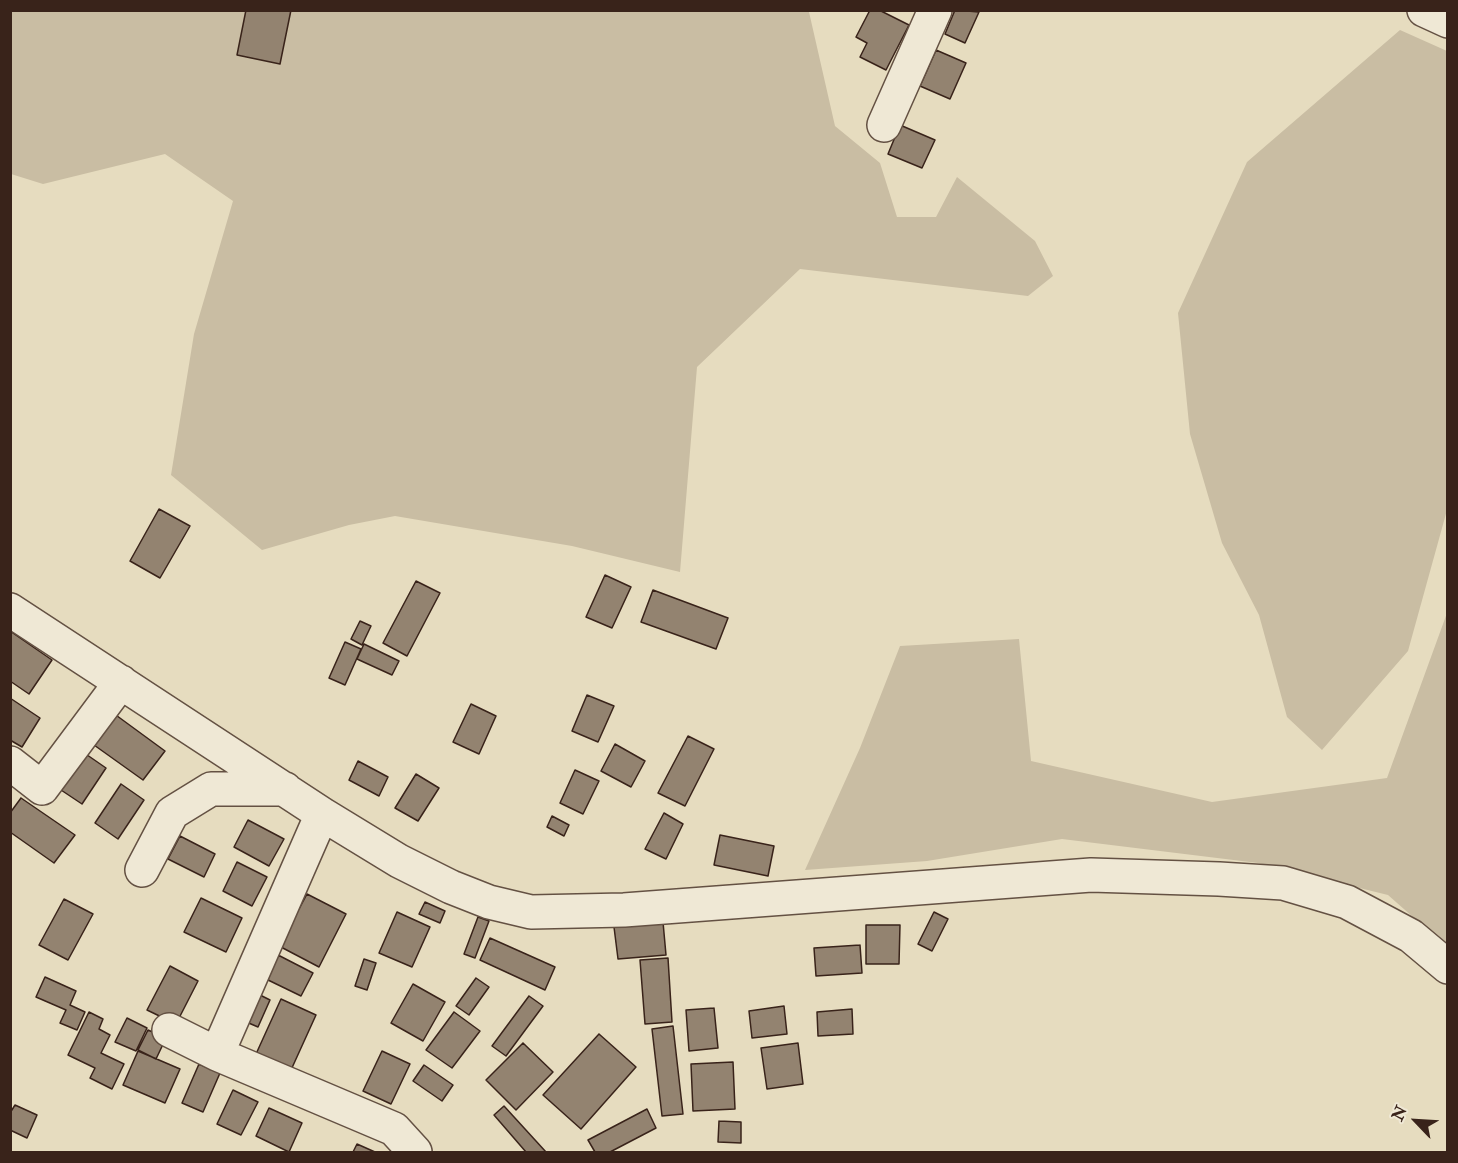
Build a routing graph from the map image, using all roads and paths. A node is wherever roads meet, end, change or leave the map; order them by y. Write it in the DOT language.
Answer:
graph roads {
  1 [pos="935,10"];
  2 [pos="1424,10"];
  3 [pos="1448,21"];
  4 [pos="884,125"];
  5 [pos="10,610"];
  6 [pos="121,682"];
  7 [pos="10,763"];
  8 [pos="285,789"];
  9 [pos="322,814"];
  10 [pos="142,870"];
  11 [pos="1448,967"];
  12 [pos="169,1030"];
  13 [pos="217,1054"];
  14 [pos="416,1152"];
  1 -- 4 [label="street"];
  2 -- 3 [label="street"];
  5 -- 6 [label="street"];
  6 -- 7 [label="street"];
  6 -- 8 [label="street"];
  8 -- 9 [label="street"];
  8 -- 10 [label="street"];
  9 -- 11 [label="street"];
  9 -- 13 [label="street"];
  12 -- 13 [label="street"];
  13 -- 14 [label="street"];
}
